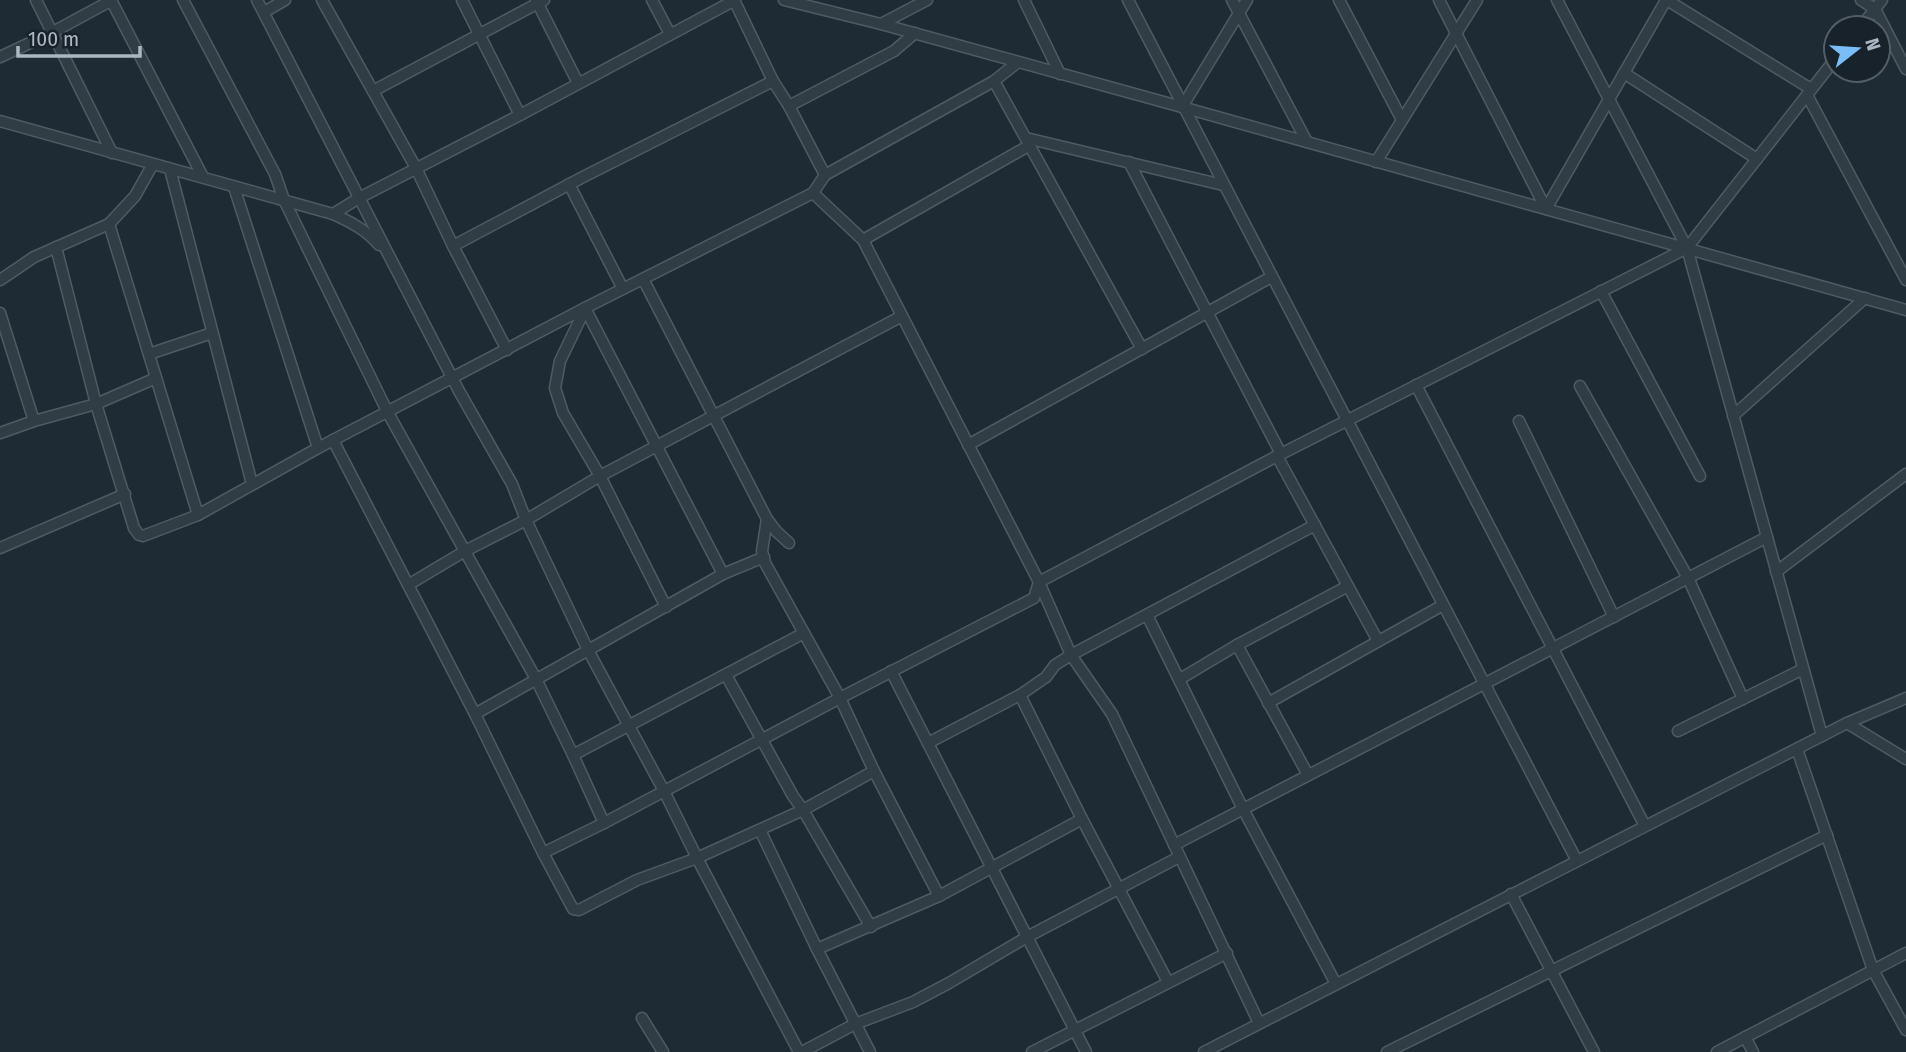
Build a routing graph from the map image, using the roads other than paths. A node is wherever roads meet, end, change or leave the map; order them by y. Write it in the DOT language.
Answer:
graph roads {
  1 [pos="36,0"];
  2 [pos="111,0"];
  3 [pos="183,0"];
  4 [pos="257,0"];
  5 [pos="285,0"];
  6 [pos="322,0"];
  7 [pos="463,0"];
  8 [pos="652,0"];
  9 [pos="734,0"];
  10 [pos="784,0"];
  11 [pos="1024,0"];
  12 [pos="1128,0"];
  13 [pos="1232,0"];
  14 [pos="1247,0"];
  15 [pos="1339,0"];
  16 [pos="1439,0"];
  17 [pos="1477,0"];
  18 [pos="1557,0"];
  19 [pos="1667,0"];
  20 [pos="1861,0"];
  21 [pos="1882,0"];
  22 [pos="539,1"];
  23 [pos="924,1"];
  24 [pos="1875,9"];
  25 [pos="264,12"];
  26 [pos="1239,13"];
  27 [pos="1871,14"];
  28 [pos="881,24"];
  29 [pos="54,32"];
  30 [pos="915,33"];
  31 [pos="1456,33"];
  32 [pos="480,34"];
  33 [pos="670,34"];
  34 [pos="0,57"];
  35 [pos="1018,62"];
  36 [pos="1906,69"];
  37 [pos="1624,73"];
  38 [pos="1060,74"];
  39 [pos="1822,76"];
  40 [pos="773,80"];
  41 [pos="994,81"];
  42 [pos="578,83"];
  43 [pos="373,91"];
  44 [pos="1809,92"];
  45 [pos="1609,100"];
  46 [pos="789,106"];
  47 [pos="1182,107"];
  48 [pos="520,115"];
  49 [pos="1402,120"];
  50 [pos="0,121"];
  51 [pos="1028,141"];
  52 [pos="1307,142"];
  53 [pos="112,153"];
  54 [pos="1757,159"];
  55 [pos="1129,162"];
  56 [pos="1376,162"];
  57 [pos="153,164"];
  58 [pos="416,167"];
  59 [pos="170,169"];
  60 [pos="825,175"];
  61 [pos="203,177"];
  62 [pos="569,184"];
  63 [pos="1223,185"];
  64 [pos="234,187"];
  65 [pos="813,193"];
  66 [pos="359,198"];
  67 [pos="284,200"];
  68 [pos="1546,209"];
  69 [pos="333,214"];
  70 [pos="109,224"];
  71 [pos="863,240"];
  72 [pos="453,246"];
  73 [pos="56,247"];
  74 [pos="1687,248"];
  75 [pos="389,255"];
  76 [pos="1272,278"];
  77 [pos="643,279"];
  78 [pos="0,280"];
  79 [pos="1906,280"];
  80 [pos="623,289"];
  81 [pos="1601,291"];
  82 [pos="1865,298"];
  83 [pos="585,308"];
  84 [pos="1906,310"];
  85 [pos="0,313"];
  86 [pos="1207,313"];
  87 [pos="902,316"];
  88 [pos="212,333"];
  89 [pos="507,349"];
  90 [pos="1142,349"];
  91 [pos="149,354"];
  92 [pos="156,378"];
  93 [pos="452,378"];
  94 [pos="1416,385"];
  95 [pos="1580,386"];
  96 [pos="96,404"];
  97 [pos="388,413"];
  98 [pos="713,416"];
  99 [pos="1733,416"];
  100 [pos="34,421"];
  101 [pos="1347,421"];
  102 [pos="1520,421"];
  103 [pos="0,433"];
  104 [pos="333,440"];
  105 [pos="968,445"];
  106 [pos="656,446"];
  107 [pos="318,448"];
  108 [pos="1279,455"];
  109 [pos="1906,474"];
  110 [pos="600,476"];
  111 [pos="1700,476"];
  112 [pos="252,484"];
  113 [pos="125,494"];
  114 [pos="198,515"];
  115 [pos="767,519"];
  116 [pos="526,520"];
  117 [pos="1315,525"];
  118 [pos="1767,537"];
  119 [pos="789,542"];
  120 [pos="0,548"];
  121 [pos="465,551"];
  122 [pos="764,556"];
  123 [pos="1776,572"];
  124 [pos="723,573"];
  125 [pos="1688,578"];
  126 [pos="1039,582"];
  127 [pos="408,585"];
  128 [pos="1348,586"];
  129 [pos="1443,605"];
  130 [pos="666,607"];
  131 [pos="1147,615"];
  132 [pos="1614,617"];
  133 [pos="804,633"];
  134 [pos="1378,641"];
  135 [pos="1237,645"];
  136 [pos="1553,648"];
  137 [pos="588,650"];
  138 [pos="1071,655"];
  139 [pos="1803,669"];
  140 [pos="891,671"];
  141 [pos="726,675"];
  142 [pos="1180,679"];
  143 [pos="536,680"];
  144 [pos="1484,684"];
  145 [pos="1020,695"];
  146 [pos="840,698"];
  147 [pos="1743,699"];
  148 [pos="1905,700"];
  149 [pos="1268,703"];
  150 [pos="475,714"];
  151 [pos="1847,723"];
  152 [pos="628,726"];
  153 [pos="1678,731"];
  154 [pos="1822,736"];
  155 [pos="761,740"];
  156 [pos="928,743"];
  157 [pos="1797,749"];
  158 [pos="573,755"];
  159 [pos="1906,759"];
  160 [pos="874,771"];
  161 [pos="1308,775"];
  162 [pos="664,791"];
  163 [pos="1242,809"];
  164 [pos="803,810"];
  165 [pos="1082,819"];
  166 [pos="604,823"];
  167 [pos="1645,826"];
  168 [pos="760,830"];
  169 [pos="1827,835"];
  170 [pos="1174,845"];
  171 [pos="543,853"];
  172 [pos="697,858"];
  173 [pos="1180,858"];
  174 [pos="1577,861"];
  175 [pos="991,867"];
  176 [pos="1120,887"];
  177 [pos="1511,894"];
  178 [pos="939,896"];
  179 [pos="871,927"];
  180 [pos="1027,937"];
  181 [pos="817,949"];
  182 [pos="1227,953"];
  183 [pos="1906,953"];
  184 [pos="1873,970"];
  185 [pos="1552,971"];
  186 [pos="1168,982"];
  187 [pos="1336,984"];
  188 [pos="642,1018"];
  189 [pos="1259,1023"];
  190 [pos="855,1024"];
  191 [pos="1075,1030"];
  192 [pos="1906,1030"];
  193 [pos="1745,1037"];
  194 [pos="1217,1049"];
  195 [pos="663,1052"];
  196 [pos="801,1052"];
  197 [pos="870,1052"];
  198 [pos="1032,1052"];
  199 [pos="1086,1052"];
  200 [pos="1204,1052"];
  201 [pos="1387,1052"];
  202 [pos="1594,1052"];
  203 [pos="1717,1052"];
  204 [pos="1754,1052"];
  1 -- 29 [label="street"];
  2 -- 29 [label="street"];
  2 -- 61 [label="street"];
  3 -- 67 [label="street"];
  4 -- 25 [label="street"];
  5 -- 25 [label="street"];
  6 -- 43 [label="street"];
  7 -- 32 [label="street"];
  8 -- 33 [label="street"];
  9 -- 33 [label="street"];
  9 -- 40 [label="street"];
  10 -- 28 [label="street"];
  11 -- 38 [label="street"];
  12 -- 47 [label="street"];
  13 -- 26 [label="street"];
  14 -- 26 [label="street"];
  15 -- 49 [label="street"];
  16 -- 31 [label="street"];
  17 -- 31 [label="street"];
  18 -- 45 [label="street"];
  19 -- 37 [label="street"];
  19 -- 44 [label="street"];
  20 -- 24 [label="street"];
  21 -- 24 [label="street"];
  22 -- 32 [label="street"];
  22 -- 42 [label="street"];
  23 -- 28 [label="street"];
  24 -- 27 [label="street"];
  24 -- 36 [label="street"];
  25 -- 66 [label="street"];
  26 -- 47 [label="street"];
  26 -- 52 [label="street"];
  28 -- 30 [label="street"];
  29 -- 34 [label="street"];
  29 -- 53 [label="street"];
  30 -- 35 [label="street"];
  30 -- 46 [label="street"];
  31 -- 49 [label="street"];
  31 -- 68 [label="street"];
  32 -- 43 [label="street"];
  32 -- 48 [label="street"];
  33 -- 42 [label="street"];
  35 -- 38 [label="street"];
  35 -- 41 [label="street"];
  37 -- 45 [label="street"];
  37 -- 54 [label="street"];
  38 -- 47 [label="street"];
  39 -- 44 [label="street"];
  40 -- 46 [label="street"];
  40 -- 62 [label="street"];
  41 -- 51 [label="street"];
  41 -- 60 [label="street"];
  42 -- 48 [label="street"];
  43 -- 58 [label="street"];
  44 -- 54 [label="street"];
  44 -- 79 [label="street"];
  45 -- 68 [label="street"];
  45 -- 74 [label="street"];
  46 -- 60 [label="street"];
  47 -- 52 [label="street"];
  47 -- 63 [label="street"];
  48 -- 58 [label="street"];
  49 -- 56 [label="street"];
  50 -- 53 [label="street"];
  51 -- 55 [label="street"];
  51 -- 71 [label="street"];
  51 -- 90 [label="street"];
  52 -- 56 [label="street"];
  53 -- 57 [label="street"];
  54 -- 74 [label="street"];
  55 -- 63 [label="street"];
  55 -- 86 [label="street"];
  56 -- 68 [label="street"];
  57 -- 59 [label="street"];
  57 -- 70 [label="street"];
  58 -- 66 [label="street"];
  58 -- 72 [label="street"];
  59 -- 61 [label="street"];
  59 -- 88 [label="street"];
  60 -- 65 [label="street"];
  61 -- 64 [label="street"];
  62 -- 72 [label="street"];
  62 -- 80 [label="street"];
  63 -- 76 [label="street"];
  64 -- 67 [label="street"];
  64 -- 107 [label="street"];
  65 -- 71 [label="street"];
  65 -- 77 [label="street"];
  66 -- 69 [label="street"];
  66 -- 75 [label="street"];
  67 -- 69 [label="street"];
  67 -- 97 [label="street"];
  68 -- 74 [label="street"];
  69 -- 75 [label="street"];
  70 -- 73 [label="street"];
  70 -- 91 [label="street"];
  71 -- 87 [label="street"];
  72 -- 89 [label="street"];
  73 -- 78 [label="street"];
  73 -- 96 [label="street"];
  74 -- 81 [label="street"];
  74 -- 82 [label="street"];
  74 -- 99 [label="street"];
  75 -- 93 [label="street"];
  76 -- 86 [label="street"];
  76 -- 101 [label="street"];
  77 -- 80 [label="street"];
  77 -- 98 [label="street"];
  80 -- 83 [label="street"];
  81 -- 94 [label="street"];
  81 -- 111 [label="street"];
  82 -- 84 [label="street"];
  82 -- 99 [label="street"];
  83 -- 89 [label="street"];
  83 -- 106 [label="street"];
  83 -- 110 [label="street"];
  85 -- 100 [label="street"];
  86 -- 90 [label="street"];
  86 -- 108 [label="street"];
  87 -- 98 [label="street"];
  87 -- 105 [label="street"];
  88 -- 91 [label="street"];
  88 -- 112 [label="street"];
  89 -- 93 [label="street"];
  90 -- 105 [label="street"];
  91 -- 92 [label="street"];
  92 -- 96 [label="street"];
  92 -- 114 [label="street"];
  93 -- 97 [label="street"];
  93 -- 116 [label="street"];
  94 -- 101 [label="street"];
  94 -- 136 [label="street"];
  95 -- 125 [label="street"];
  96 -- 100 [label="street"];
  96 -- 113 [label="street"];
  97 -- 104 [label="street"];
  97 -- 121 [label="street"];
  98 -- 106 [label="street"];
  98 -- 115 [label="street"];
  99 -- 118 [label="street"];
  100 -- 103 [label="street"];
  101 -- 108 [label="street"];
  101 -- 129 [label="street"];
  102 -- 132 [label="street"];
  104 -- 107 [label="street"];
  104 -- 127 [label="street"];
  105 -- 126 [label="street"];
  106 -- 110 [label="street"];
  106 -- 124 [label="street"];
  107 -- 112 [label="street"];
  108 -- 117 [label="street"];
  108 -- 126 [label="street"];
  109 -- 123 [label="street"];
  110 -- 116 [label="street"];
  110 -- 130 [label="street"];
  112 -- 114 [label="street"];
  113 -- 114 [label="street"];
  113 -- 120 [label="street"];
  115 -- 119 [label="street"];
  115 -- 122 [label="street"];
  116 -- 121 [label="street"];
  116 -- 137 [label="street"];
  117 -- 128 [label="street"];
  117 -- 131 [label="street"];
  118 -- 123 [label="street"];
  118 -- 125 [label="street"];
  121 -- 127 [label="street"];
  121 -- 143 [label="street"];
  122 -- 124 [label="street"];
  122 -- 133 [label="street"];
  123 -- 139 [label="street"];
  124 -- 130 [label="street"];
  125 -- 132 [label="street"];
  125 -- 147 [label="street"];
  126 -- 138 [label="street"];
  126 -- 140 [label="street"];
  127 -- 150 [label="street"];
  128 -- 134 [label="street"];
  128 -- 135 [label="street"];
  129 -- 134 [label="street"];
  129 -- 144 [label="street"];
  130 -- 137 [label="street"];
  131 -- 138 [label="street"];
  131 -- 142 [label="street"];
  132 -- 136 [label="street"];
  133 -- 141 [label="street"];
  133 -- 146 [label="street"];
  134 -- 149 [label="street"];
  135 -- 142 [label="street"];
  135 -- 149 [label="street"];
  136 -- 144 [label="street"];
  136 -- 167 [label="street"];
  137 -- 143 [label="street"];
  137 -- 152 [label="street"];
  138 -- 145 [label="street"];
  138 -- 170 [label="street"];
  139 -- 147 [label="street"];
  139 -- 154 [label="street"];
  140 -- 146 [label="street"];
  140 -- 156 [label="street"];
  141 -- 152 [label="street"];
  141 -- 155 [label="street"];
  142 -- 163 [label="street"];
  143 -- 150 [label="street"];
  143 -- 158 [label="street"];
  144 -- 161 [label="street"];
  144 -- 174 [label="street"];
  145 -- 156 [label="street"];
  145 -- 165 [label="street"];
  146 -- 155 [label="street"];
  146 -- 160 [label="street"];
  147 -- 153 [label="street"];
  148 -- 151 [label="street"];
  149 -- 161 [label="street"];
  150 -- 171 [label="street"];
  151 -- 154 [label="street"];
  151 -- 159 [label="street"];
  152 -- 158 [label="street"];
  152 -- 162 [label="street"];
  154 -- 157 [label="street"];
  155 -- 162 [label="street"];
  155 -- 164 [label="street"];
  156 -- 175 [label="street"];
  157 -- 167 [label="street"];
  157 -- 169 [label="street"];
  158 -- 166 [label="street"];
  160 -- 164 [label="street"];
  160 -- 178 [label="street"];
  161 -- 163 [label="street"];
  162 -- 166 [label="street"];
  162 -- 172 [label="street"];
  163 -- 170 [label="street"];
  163 -- 187 [label="street"];
  164 -- 168 [label="street"];
  164 -- 179 [label="street"];
  165 -- 175 [label="street"];
  165 -- 176 [label="street"];
  166 -- 171 [label="street"];
  167 -- 174 [label="street"];
  168 -- 172 [label="street"];
  168 -- 181 [label="street"];
  169 -- 184 [label="street"];
  169 -- 185 [label="street"];
  170 -- 173 [label="street"];
  171 -- 172 [label="street"];
  172 -- 196 [label="street"];
  173 -- 176 [label="street"];
  173 -- 182 [label="street"];
  174 -- 177 [label="street"];
  175 -- 178 [label="street"];
  175 -- 180 [label="street"];
  176 -- 180 [label="street"];
  176 -- 186 [label="street"];
  177 -- 185 [label="street"];
  177 -- 187 [label="street"];
  178 -- 179 [label="street"];
  179 -- 181 [label="street"];
  180 -- 190 [label="street"];
  180 -- 191 [label="street"];
  181 -- 190 [label="street"];
  182 -- 186 [label="street"];
  182 -- 189 [label="street"];
  183 -- 184 [label="street"];
  184 -- 192 [label="street"];
  184 -- 193 [label="street"];
  185 -- 201 [label="street"];
  185 -- 202 [label="street"];
  186 -- 191 [label="street"];
  187 -- 189 [label="street"];
  188 -- 195 [label="street"];
  189 -- 194 [label="street"];
  190 -- 196 [label="street"];
  190 -- 197 [label="street"];
  191 -- 198 [label="street"];
  191 -- 199 [label="street"];
  193 -- 203 [label="street"];
  193 -- 204 [label="street"];
  194 -- 200 [label="street"];
}
